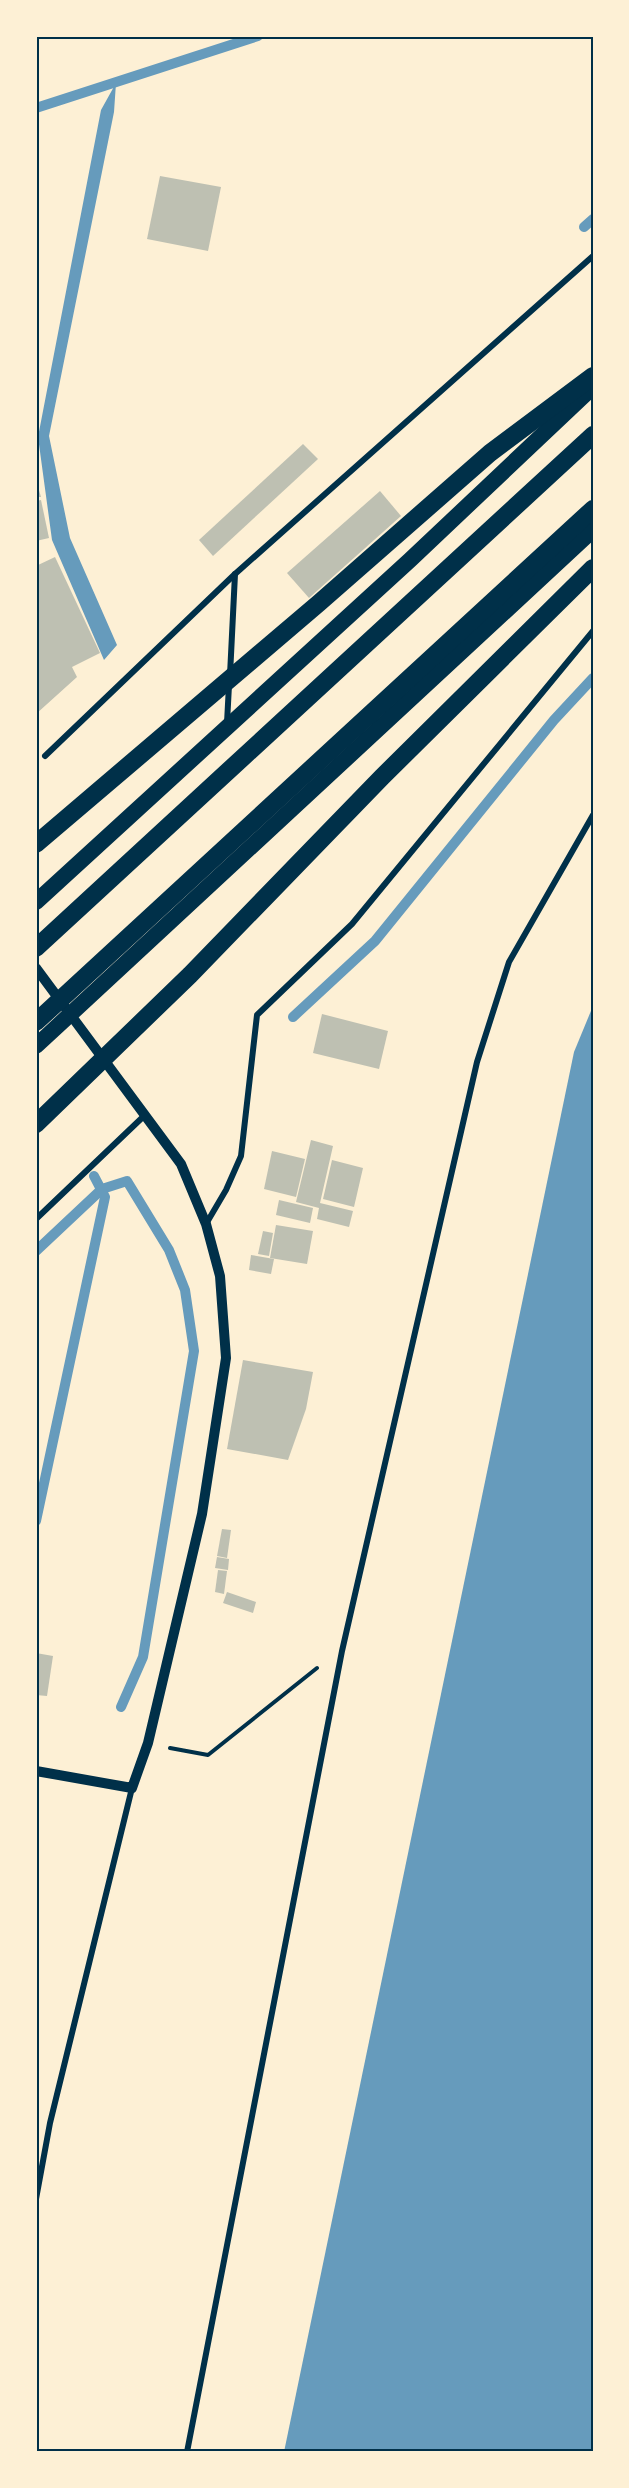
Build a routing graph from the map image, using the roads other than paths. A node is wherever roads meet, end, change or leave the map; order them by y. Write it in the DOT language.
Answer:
graph roads {
  1 [pos="593,256"];
  2 [pos="593,376"];
  3 [pos="593,387"];
  4 [pos="593,435"];
  5 [pos="593,509"];
  6 [pos="593,530"];
  7 [pos="593,568"];
  8 [pos="235,574"];
  9 [pos="593,631"];
  10 [pos="227,728"];
  11 [pos="45,756"];
  12 [pos="593,815"];
  13 [pos="36,844"];
  14 [pos="36,902"];
  15 [pos="36,948"];
  16 [pos="36,968"];
  17 [pos="69,1014"];
  18 [pos="36,1022"];
  19 [pos="36,1046"];
  20 [pos="145,1115"];
  21 [pos="36,1124"];
  22 [pos="36,1219"];
  23 [pos="206,1224"];
  24 [pos="36,1771"];
  25 [pos="132,1788"];
  26 [pos="36,2199"];
  27 [pos="187,2452"];
  1 -- 8 [label="street"];
  2 -- 13 [label="highway"];
  3 -- 10 [label="highway"];
  4 -- 15 [label="highway"];
  5 -- 18 [label="highway"];
  6 -- 17 [label="highway"];
  7 -- 21 [label="highway"];
  8 -- 10 [label="street"];
  8 -- 11 [label="street"];
  9 -- 23 [label="street"];
  10 -- 14 [label="highway"];
  12 -- 27 [label="street"];
  16 -- 17 [label="street"];
  17 -- 19 [label="highway"];
  17 -- 20 [label="street"];
  20 -- 22 [label="street"];
  20 -- 23 [label="street"];
  23 -- 25 [label="street"];
  24 -- 25 [label="street"];
  25 -- 26 [label="street"];
}
